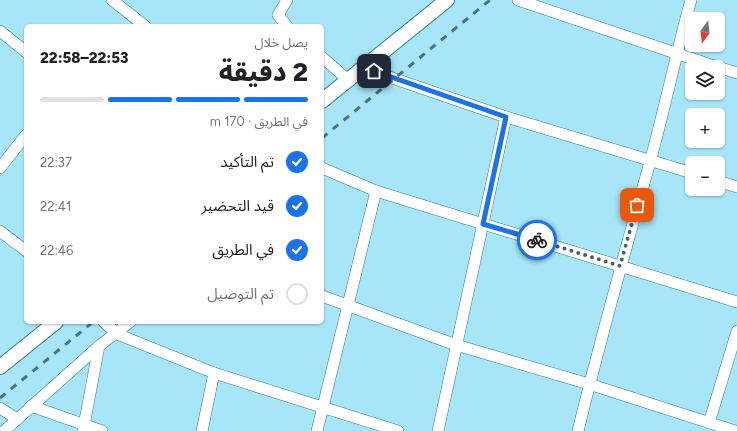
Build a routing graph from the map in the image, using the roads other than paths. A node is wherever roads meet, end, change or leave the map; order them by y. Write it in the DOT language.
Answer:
graph roads {
  1 [pos="112,0"];
  2 [pos="287,0"];
  3 [pos="447,0"];
  4 [pos="518,0"];
  5 [pos="691,0"];
  6 [pos="124,4"];
  7 [pos="143,24"];
  8 [pos="285,24"];
  9 [pos="0,31"];
  10 [pos="24,50"];
  11 [pos="675,54"];
  12 [pos="324,59"];
  13 [pos="695,60"];
  14 [pos="363,68"];
  15 [pos="725,69"];
  16 [pos="737,73"];
  17 [pos="348,80"];
  18 [pos="324,99"];
  19 [pos="506,117"];
  20 [pos="24,138"];
  21 [pos="650,160"];
  22 [pos="0,168"];
  23 [pos="324,169"];
  24 [pos="685,171"];
  25 [pos="725,183"];
  26 [pos="737,187"];
  27 [pos="376,191"];
  28 [pos="483,224"];
  29 [pos="0,231"];
  30 [pos="24,249"];
  31 [pos="620,266"];
  32 [pos="324,297"];
  33 [pos="737,302"];
  34 [pos="348,306"];
  35 [pos="54,324"];
  36 [pos="106,324"];
  37 [pos="128,324"];
  38 [pos="737,330"];
  39 [pos="117,334"];
  40 [pos="456,345"];
  41 [pos="99,346"];
  42 [pos="0,367"];
  43 [pos="214,373"];
  44 [pos="589,384"];
  45 [pos="31,406"];
  46 [pos="0,408"];
  47 [pos="323,409"];
  48 [pos="17,419"];
  49 [pos="709,422"];
  50 [pos="84,428"];
  51 [pos="4,431"];
  52 [pos="102,431"];
  53 [pos="202,431"];
  54 [pos="318,431"];
  55 [pos="398,431"];
  56 [pos="438,431"];
  57 [pos="578,431"];
  58 [pos="735,431"];
  1 -- 6 [label="street"];
  2 -- 8 [label="street"];
  3 -- 14 [label="street"];
  4 -- 11 [label="street"];
  5 -- 11 [label="street"];
  6 -- 7 [label="street"];
  9 -- 10 [label="street"];
  11 -- 13 [label="street"];
  11 -- 21 [label="street"];
  12 -- 17 [label="street"];
  14 -- 17 [label="street"];
  14 -- 19 [label="street"];
  15 -- 16 [label="street"];
  17 -- 18 [label="street"];
  19 -- 21 [label="street"];
  19 -- 28 [label="street"];
  20 -- 22 [label="street"];
  21 -- 24 [label="street"];
  21 -- 31 [label="street"];
  23 -- 27 [label="street"];
  25 -- 26 [label="street"];
  27 -- 28 [label="street"];
  27 -- 34 [label="street"];
  28 -- 31 [label="street"];
  28 -- 40 [label="street"];
  29 -- 30 [label="street"];
  31 -- 33 [label="street"];
  31 -- 44 [label="street"];
  32 -- 34 [label="street"];
  34 -- 40 [label="street"];
  34 -- 47 [label="street"];
  35 -- 42 [label="street"];
  36 -- 39 [label="street"];
  37 -- 39 [label="street"];
  38 -- 49 [label="street"];
  39 -- 41 [label="street"];
  39 -- 43 [label="street"];
  40 -- 44 [label="street"];
  40 -- 56 [label="street"];
  41 -- 45 [label="street"];
  41 -- 50 [label="street"];
  43 -- 47 [label="street"];
  43 -- 53 [label="street"];
  44 -- 49 [label="street"];
  44 -- 57 [label="street"];
  45 -- 48 [label="street"];
  45 -- 50 [label="street"];
  46 -- 48 [label="street"];
  47 -- 54 [label="street"];
  47 -- 55 [label="street"];
  48 -- 51 [label="street"];
  49 -- 58 [label="street"];
  50 -- 52 [label="street"];
}
